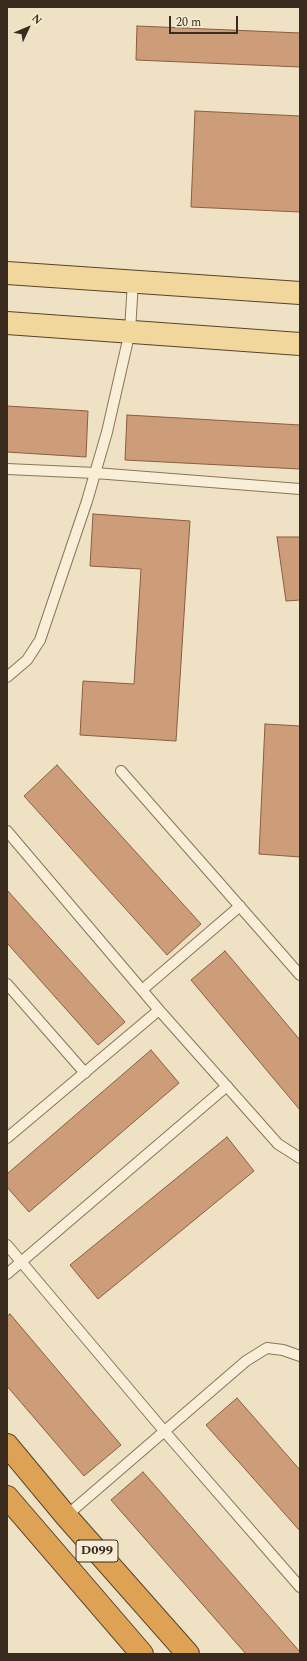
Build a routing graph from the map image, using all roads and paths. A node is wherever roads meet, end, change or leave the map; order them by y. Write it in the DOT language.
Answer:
graph roads {
  1 [pos="7,274"];
  2 [pos="133,281"];
  3 [pos="300,293"];
  4 [pos="7,323"];
  5 [pos="130,331"];
  6 [pos="300,344"];
  7 [pos="7,469"];
  8 [pos="95,473"];
  9 [pos="300,489"];
  10 [pos="7,677"];
  11 [pos="121,771"];
  12 [pos="7,831"];
  13 [pos="240,906"];
  14 [pos="300,975"];
  15 [pos="7,984"];
  16 [pos="142,990"];
  17 [pos="159,1010"];
  18 [pos="85,1073"];
  19 [pos="227,1086"];
  20 [pos="7,1138"];
  21 [pos="300,1158"];
  22 [pos="7,1246"];
  23 [pos="21,1262"];
  24 [pos="7,1274"];
  25 [pos="300,1356"];
  26 [pos="165,1432"];
  27 [pos="7,1445"];
  28 [pos="7,1497"];
  29 [pos="66,1516"];
  30 [pos="300,1587"];
  31 [pos="142,1654"];
  32 [pos="188,1654"];
  1 -- 2 [label="main road"];
  2 -- 3 [label="main road"];
  2 -- 5 [label="lane"];
  4 -- 5 [label="main road"];
  5 -- 6 [label="main road"];
  5 -- 8 [label="lane"];
  7 -- 8 [label="lane"];
  8 -- 9 [label="lane"];
  8 -- 10 [label="lane"];
  11 -- 13 [label="lane"];
  12 -- 16 [label="lane"];
  13 -- 14 [label="lane"];
  13 -- 16 [label="lane"];
  15 -- 18 [label="lane"];
  16 -- 17 [label="lane"];
  17 -- 18 [label="lane"];
  17 -- 19 [label="lane"];
  18 -- 20 [label="lane"];
  19 -- 21 [label="lane"];
  19 -- 23 [label="lane"];
  22 -- 23 [label="lane"];
  23 -- 24 [label="lane"];
  23 -- 26 [label="lane"];
  25 -- 26 [label="lane"];
  26 -- 29 [label="lane"];
  26 -- 30 [label="lane"];
  27 -- 29 [label="highway, D099"];
  28 -- 31 [label="highway, D099"];
  29 -- 32 [label="highway, D099"];
}
